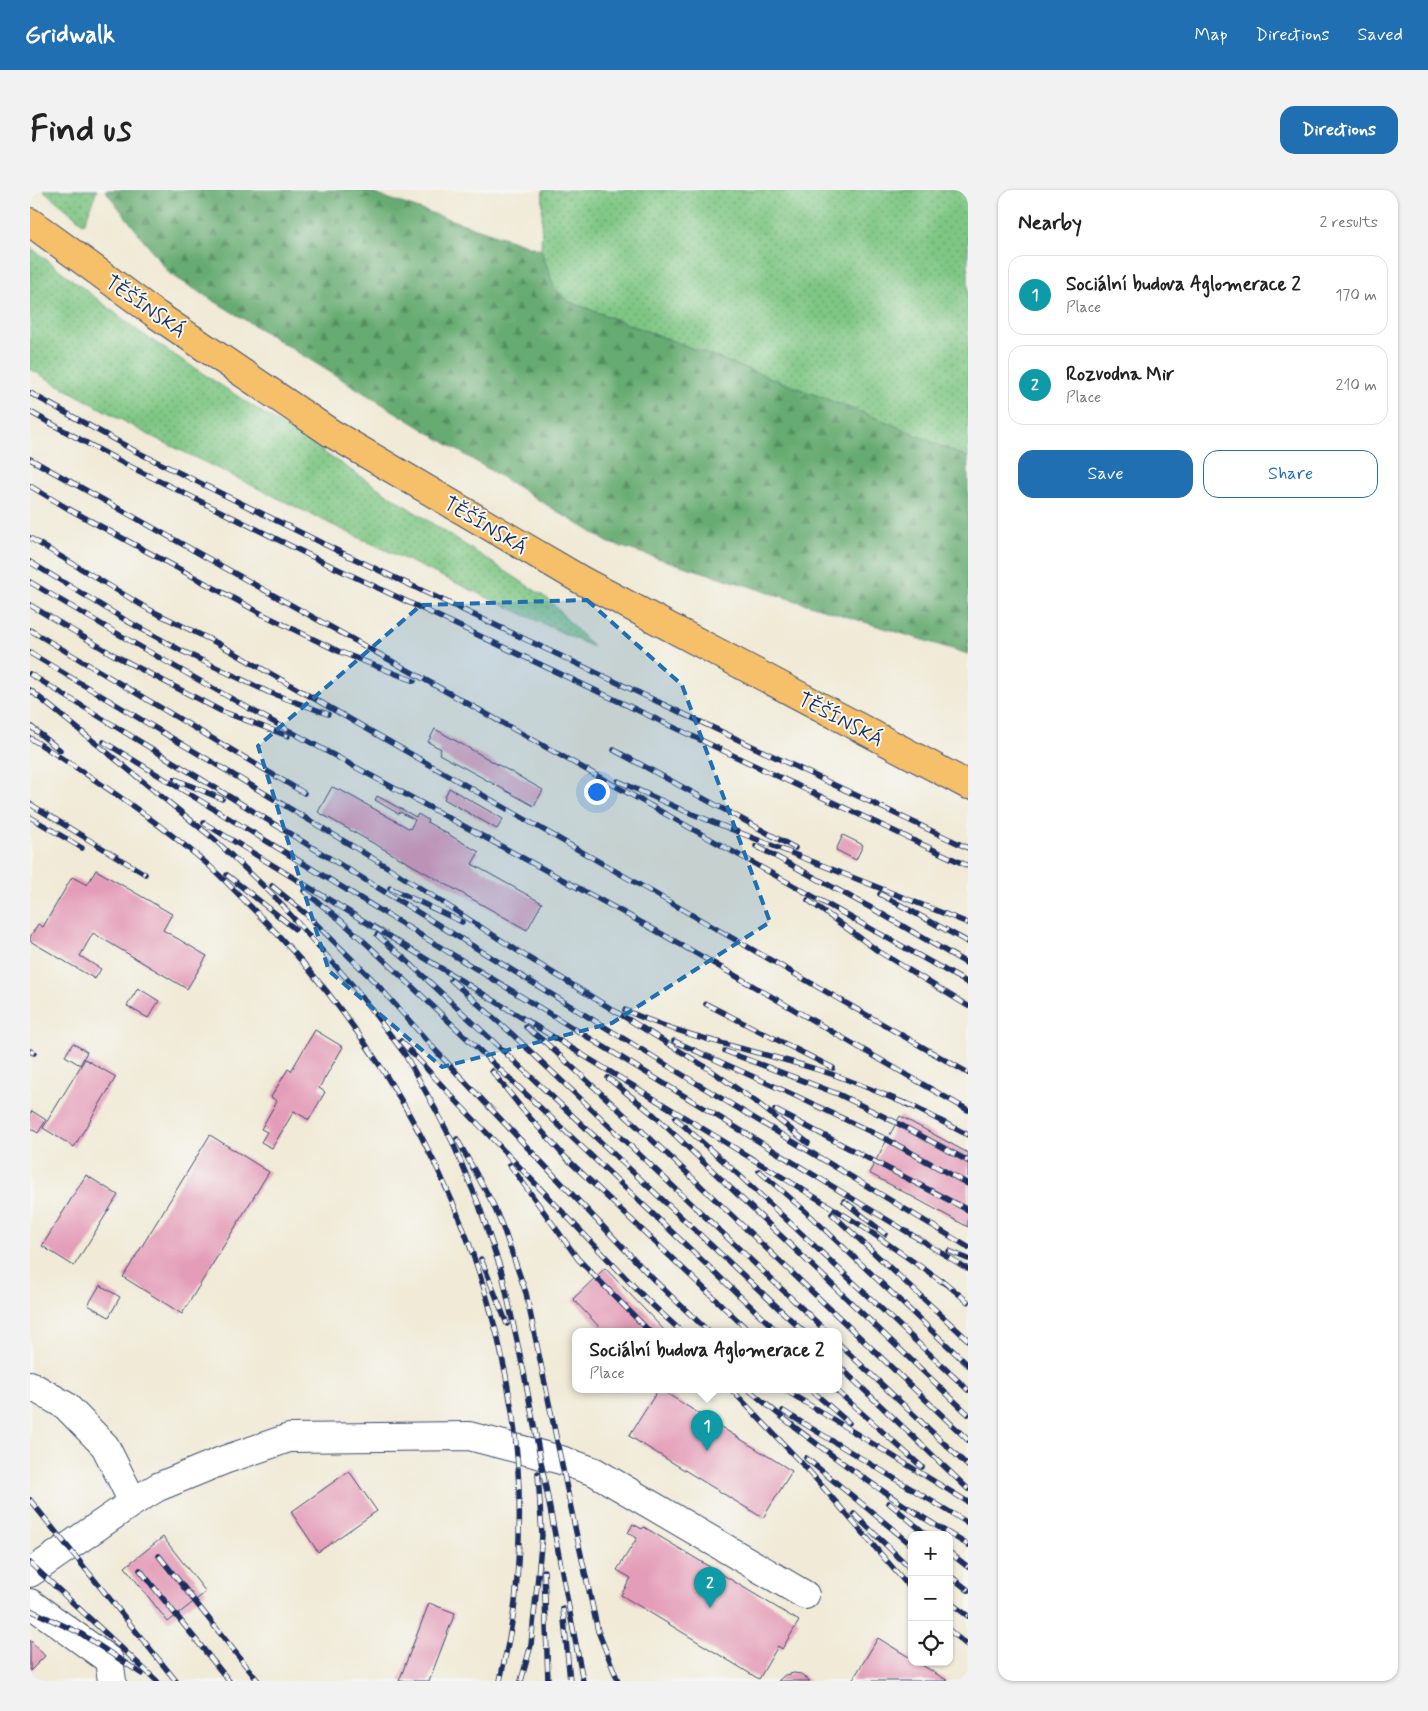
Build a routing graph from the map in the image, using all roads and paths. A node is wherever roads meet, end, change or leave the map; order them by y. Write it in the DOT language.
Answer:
graph roads {
  1 [pos="30,222"];
  2 [pos="968,786"];
  3 [pos="30,1385"];
  4 [pos="133,1502"];
  5 [pos="30,1572"];
  6 [pos="805,1595"];
  7 [pos="30,1603"];
  8 [pos="112,1681"];
  1 -- 2 [label="main road, TĚŠÍNSKÁ"];
  3 -- 4 [label="lane"];
  4 -- 5 [label="lane"];
  4 -- 6 [label="lane"];
  7 -- 8 [label="lane"];
}
